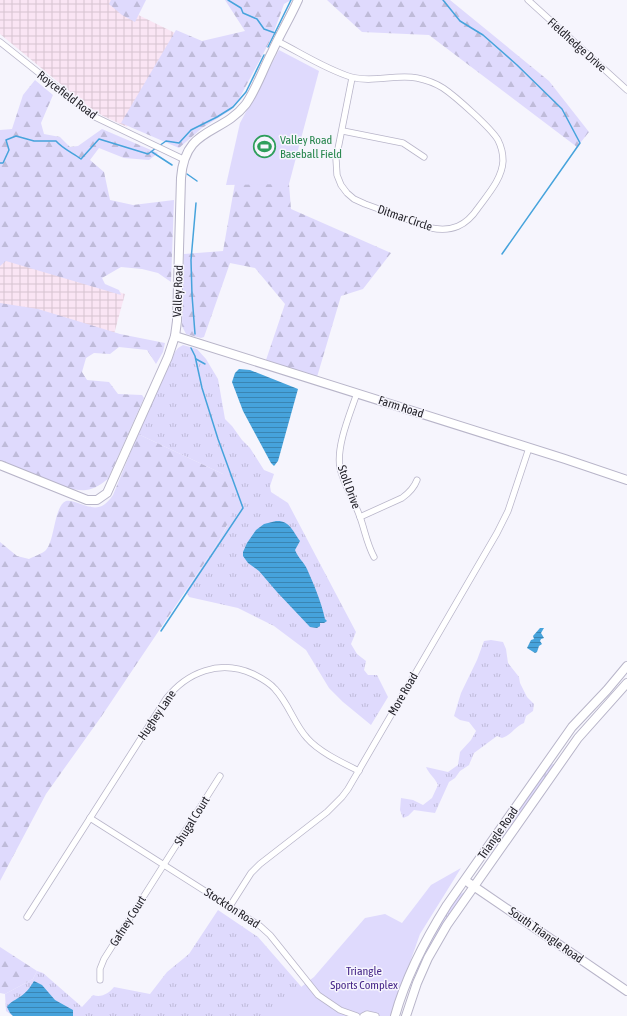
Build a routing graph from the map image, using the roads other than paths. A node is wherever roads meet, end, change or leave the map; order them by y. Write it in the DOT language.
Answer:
graph roads {
  1 [pos="298,0"];
  2 [pos="528,0"];
  3 [pos="277,41"];
  4 [pos="0,42"];
  5 [pos="352,78"];
  6 [pos="627,90"];
  7 [pos="342,130"];
  8 [pos="424,157"];
  9 [pos="184,159"];
  10 [pos="175,336"];
  11 [pos="357,393"];
  12 [pos="529,448"];
  13 [pos="0,465"];
  14 [pos="417,480"];
  15 [pos="627,480"];
  16 [pos="360,517"];
  17 [pos="374,557"];
  18 [pos="627,666"];
  19 [pos="627,683"];
  20 [pos="359,771"];
  21 [pos="220,776"];
  22 [pos="90,818"];
  23 [pos="164,864"];
  24 [pos="465,880"];
  25 [pos="474,886"];
  26 [pos="230,906"];
  27 [pos="27,917"];
  28 [pos="100,980"];
  29 [pos="627,991"];
  30 [pos="357,1016"];
  31 [pos="363,1016"];
  32 [pos="376,1016"];
  33 [pos="395,1016"];
  34 [pos="406,1016"];
  1 -- 3 [label="street, Valley Road"];
  2 -- 6 [label="street, Fieldhedge Drive"];
  3 -- 5 [label="street, Ditmar Circle"];
  3 -- 9 [label="street, Valley Road"];
  4 -- 9 [label="street, Roycefield Road"];
  5 -- 7 [label="street, Ditmar Circle"];
  5 -- 7 [label="street, Ditmar Circle"];
  7 -- 8 [label="street"];
  9 -- 10 [label="street, Valley Road"];
  10 -- 11 [label="street, Farm Road"];
  10 -- 13 [label="street, Valley Road"];
  11 -- 12 [label="street, Farm Road"];
  11 -- 16 [label="street, Stoll Drive"];
  12 -- 15 [label="street, Farm Road"];
  12 -- 20 [label="street, More Road"];
  14 -- 16 [label="street"];
  16 -- 17 [label="street, Stoll Drive"];
  18 -- 24 [label="street, Triangle Road"];
  19 -- 25 [label="street, Triangle Road"];
  20 -- 22 [label="street, Hughey Lane"];
  20 -- 26 [label="street, More Road"];
  21 -- 23 [label="street, Shugal Court"];
  22 -- 23 [label="street, Stockton Road"];
  22 -- 27 [label="street, Hughey Lane"];
  23 -- 26 [label="street, Stockton Road"];
  23 -- 28 [label="street, Gafney Court"];
  24 -- 25 [label="street, South Triangle Road"];
  24 -- 33 [label="street, Triangle Road"];
  25 -- 29 [label="street, South Triangle Road"];
  25 -- 34 [label="street, Triangle Road"];
  26 -- 30 [label="street, Stockton Road"];
  31 -- 32 [label="street"];
}
